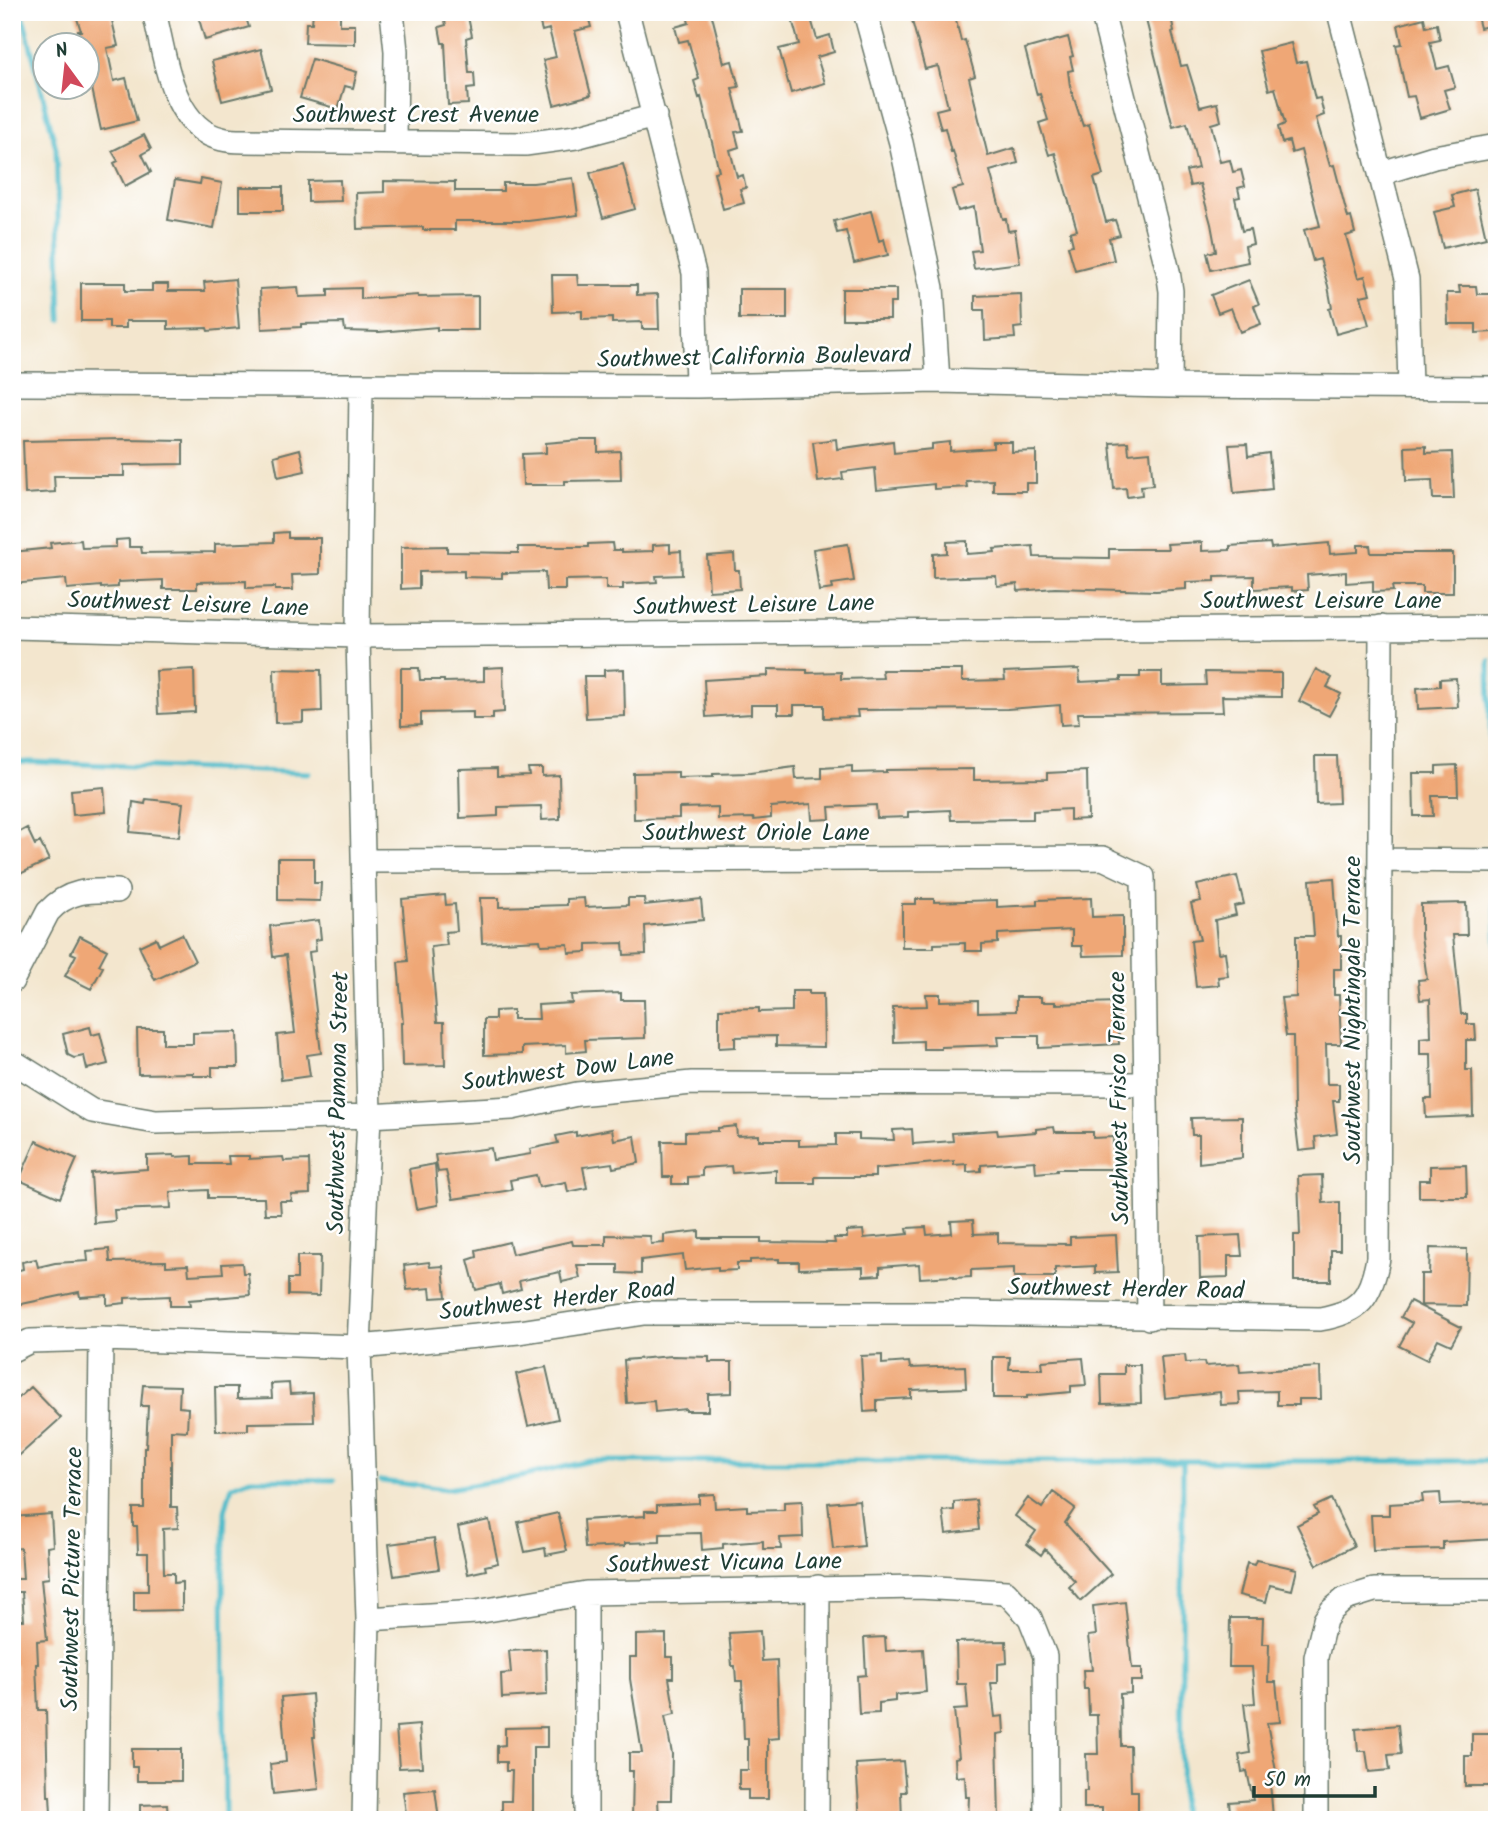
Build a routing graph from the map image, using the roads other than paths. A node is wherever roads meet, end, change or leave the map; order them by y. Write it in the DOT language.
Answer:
graph roads {
  1 [pos="154,12"];
  2 [pos="392,12"];
  3 [pos="627,12"];
  4 [pos="865,12"];
  5 [pos="1102,12"];
  6 [pos="1339,12"];
  7 [pos="655,116"];
  8 [pos="395,143"];
  9 [pos="1497,146"];
  10 [pos="1382,173"];
  11 [pos="938,381"];
  12 [pos="12,384"];
  13 [pos="361,386"];
  14 [pos="697,386"];
  15 [pos="1170,386"];
  16 [pos="1410,387"];
  17 [pos="1497,388"];
  18 [pos="1497,626"];
  19 [pos="12,627"];
  20 [pos="1381,627"];
  21 [pos="358,636"];
  22 [pos="1381,860"];
  23 [pos="365,861"];
  24 [pos="1497,861"];
  25 [pos="1143,877"];
  26 [pos="117,891"];
  27 [pos="12,981"];
  28 [pos="12,1061"];
  29 [pos="1146,1084"];
  30 [pos="369,1116"];
  31 [pos="1149,1318"];
  32 [pos="1278,1319"];
  33 [pos="102,1339"];
  34 [pos="359,1347"];
  35 [pos="12,1350"];
  36 [pos="818,1587"];
  37 [pos="1497,1590"];
  38 [pos="586,1593"];
  39 [pos="368,1619"];
  40 [pos="96,1820"];
  41 [pos="364,1820"];
  42 [pos="586,1820"];
  43 [pos="817,1820"];
  44 [pos="1046,1820"];
  45 [pos="1316,1820"];
  1 -- 8 [label="street, Southwest Crest Avenue"];
  2 -- 8 [label="street"];
  3 -- 7 [label="street"];
  4 -- 11 [label="street"];
  5 -- 15 [label="street"];
  6 -- 10 [label="street"];
  7 -- 8 [label="street, Southwest Crest Avenue"];
  7 -- 14 [label="street"];
  9 -- 10 [label="street"];
  10 -- 16 [label="street"];
  11 -- 14 [label="street, Southwest California Boulevard"];
  11 -- 15 [label="street, Southwest California Boulevard"];
  12 -- 13 [label="street, Southwest California Boulevard"];
  13 -- 14 [label="street, Southwest California Boulevard"];
  13 -- 21 [label="street, Southwest Pamona Street"];
  15 -- 16 [label="street, Southwest California Boulevard"];
  16 -- 17 [label="street, Southwest California Boulevard"];
  18 -- 20 [label="street, Southwest Leisure Lane"];
  19 -- 21 [label="street, Southwest Leisure Lane"];
  20 -- 21 [label="street, Southwest Leisure Lane"];
  20 -- 22 [label="street, Southwest Nightingale Terrace"];
  21 -- 23 [label="street, Southwest Pamona Street"];
  22 -- 24 [label="street"];
  22 -- 32 [label="street, Southwest Nightingale Terrace"];
  23 -- 25 [label="street, Southwest Oriole Lane"];
  23 -- 30 [label="street, Southwest Pamona Street"];
  25 -- 29 [label="street, Southwest Frisco Terrace"];
  26 -- 27 [label="street"];
  28 -- 30 [label="street, Southwest Dow Lane"];
  29 -- 30 [label="street, Southwest Dow Lane"];
  29 -- 31 [label="street, Southwest Frisco Terrace"];
  30 -- 34 [label="street, Southwest Pamona Street"];
  31 -- 32 [label="street, Southwest Herder Road"];
  31 -- 34 [label="street, Southwest Herder Road"];
  33 -- 34 [label="street, Southwest Herder Road"];
  33 -- 35 [label="street, Southwest Herder Road"];
  33 -- 40 [label="street, Southwest Picture Terrace"];
  34 -- 39 [label="street, Southwest Pamona Street"];
  36 -- 38 [label="street, Southwest Vicuna Lane"];
  36 -- 43 [label="street"];
  36 -- 44 [label="street, Southwest Vicuna Lane"];
  37 -- 45 [label="street"];
  38 -- 39 [label="street, Southwest Vicuna Lane"];
  38 -- 42 [label="street"];
  39 -- 41 [label="street, Southwest Pamona Street"];
}
